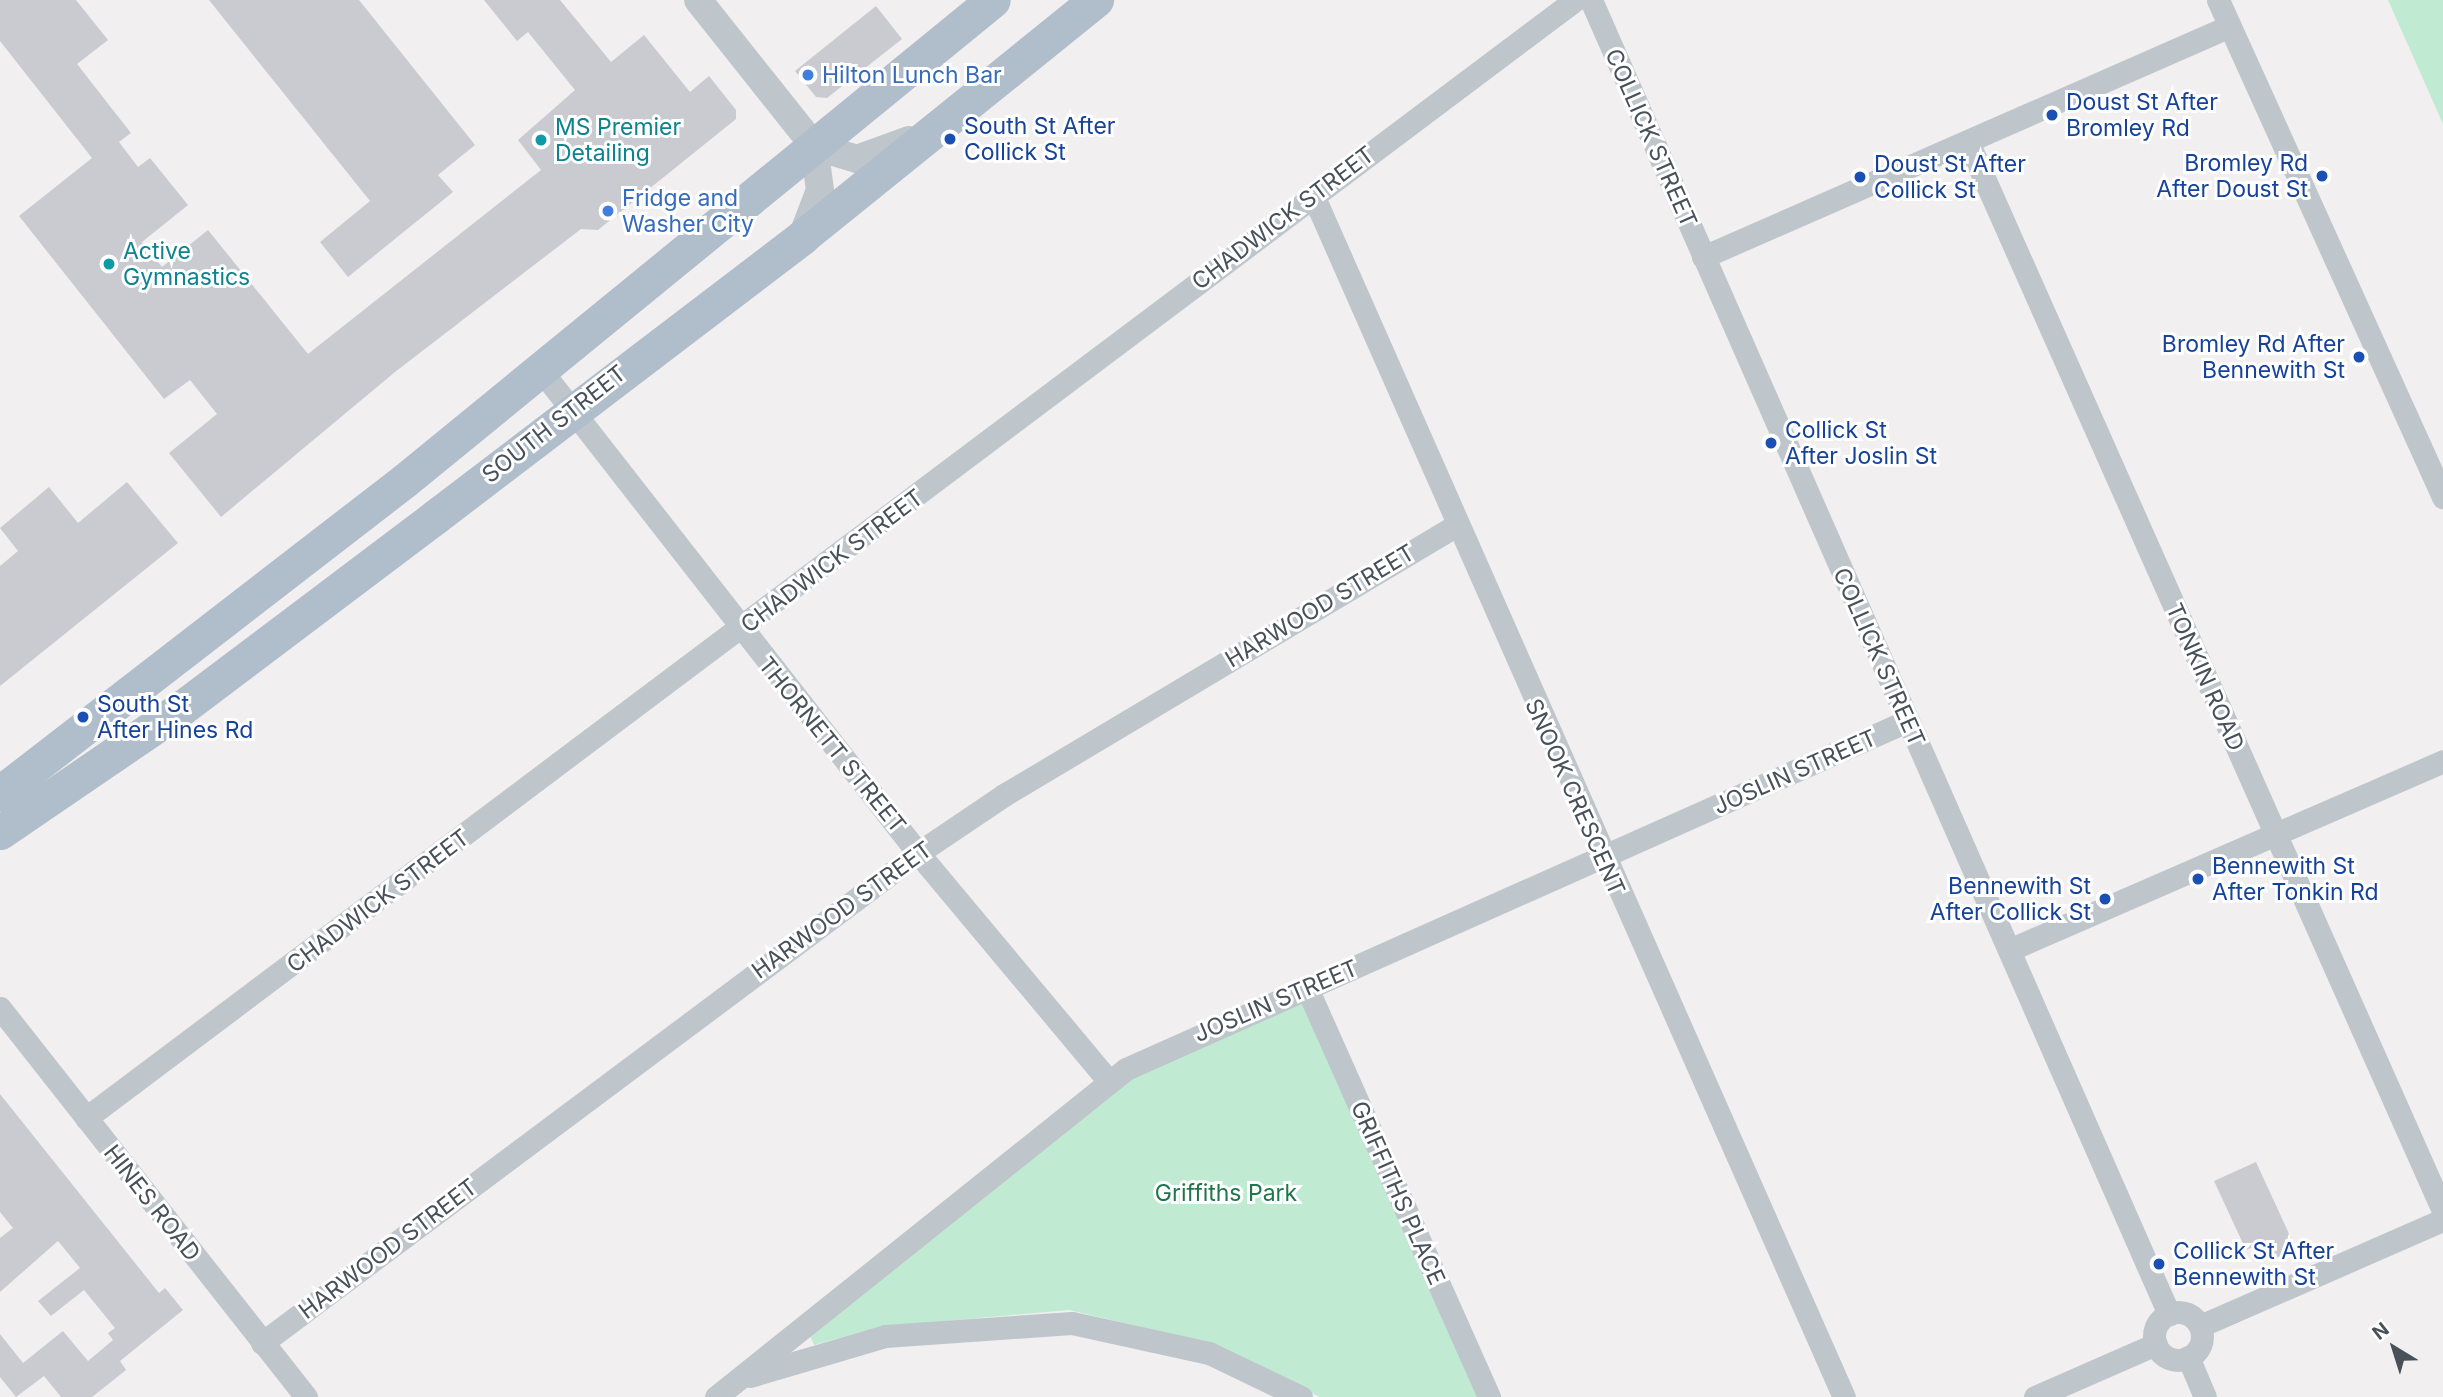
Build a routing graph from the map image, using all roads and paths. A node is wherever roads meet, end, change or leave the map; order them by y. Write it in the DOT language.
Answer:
graph roads {
  1 [pos="698,0"];
  2 [pos="993,0"];
  3 [pos="1096,0"];
  4 [pos="1575,0"];
  5 [pos="1591,0"];
  6 [pos="2218,0"];
  7 [pos="2230,26"];
  8 [pos="937,126"];
  9 [pos="1968,142"];
  10 [pos="814,146"];
  11 [pos="1313,195"];
  12 [pos="802,237"];
  13 [pos="1703,257"];
  14 [pos="540,369"];
  15 [pos="571,411"];
  16 [pos="404,481"];
  17 [pos="2443,497"];
  18 [pos="435,517"];
  19 [pos="1455,526"];
  20 [pos="243,606"];
  21 [pos="317,606"];
  22 [pos="740,630"];
  23 [pos="1907,721"];
  24 [pos="2443,761"];
  25 [pos="0,793"];
  26 [pos="0,832"];
  27 [pos="2275,834"];
  28 [pos="918,853"];
  29 [pos="1602,858"];
  30 [pos="2009,950"];
  31 [pos="1307,988"];
  32 [pos="0,1008"];
  33 [pos="1108,1080"];
  34 [pos="86,1118"];
  35 [pos="2443,1212"];
  36 [pos="2443,1220"];
  37 [pos="2169,1314"];
  38 [pos="2200,1326"];
  39 [pos="262,1343"];
  40 [pos="2156,1344"];
  41 [pos="2188,1357"];
  42 [pos="739,1380"];
  43 [pos="306,1397"];
  44 [pos="716,1397"];
  45 [pos="1301,1397"];
  46 [pos="1489,1397"];
  47 [pos="1844,1397"];
  48 [pos="2035,1397"];
  49 [pos="2205,1397"];
  1 -- 10 [label="street"];
  2 -- 10 [label="main road"];
  3 -- 8 [label="main road, SOUTH STREET"];
  4 -- 11 [label="street, CHADWICK STREET"];
  5 -- 13 [label="street, COLLICK STREET"];
  6 -- 7 [label="street"];
  7 -- 9 [label="street"];
  7 -- 17 [label="street"];
  8 -- 10 [label="street"];
  8 -- 12 [label="main road, SOUTH STREET"];
  9 -- 13 [label="street"];
  9 -- 27 [label="street, TONKIN ROAD"];
  10 -- 12 [label="street"];
  10 -- 14 [label="main road"];
  11 -- 19 [label="street, SNOOK CRESCENT"];
  11 -- 22 [label="street, CHADWICK STREET"];
  12 -- 15 [label="main road, SOUTH STREET"];
  13 -- 23 [label="street, COLLICK STREET"];
  14 -- 15 [label="street, THORNETT STREET"];
  14 -- 16 [label="main road"];
  15 -- 18 [label="main road, SOUTH STREET"];
  15 -- 22 [label="street, THORNETT STREET"];
  16 -- 18 [label="main road"];
  16 -- 20 [label="main road"];
  18 -- 21 [label="main road, SOUTH STREET"];
  19 -- 28 [label="street, HARWOOD STREET"];
  19 -- 29 [label="street, SNOOK CRESCENT"];
  20 -- 21 [label="main road"];
  20 -- 25 [label="main road"];
  21 -- 26 [label="main road, SOUTH STREET"];
  22 -- 28 [label="street, THORNETT STREET"];
  22 -- 34 [label="street, CHADWICK STREET"];
  23 -- 29 [label="street, JOSLIN STREET"];
  23 -- 30 [label="street, COLLICK STREET"];
  24 -- 27 [label="street"];
  27 -- 30 [label="street"];
  27 -- 35 [label="street, TONKIN ROAD"];
  28 -- 33 [label="street, THORNETT STREET"];
  28 -- 39 [label="street, HARWOOD STREET"];
  29 -- 31 [label="street, JOSLIN STREET"];
  29 -- 47 [label="street, SNOOK CRESCENT"];
  30 -- 37 [label="street, COLLICK STREET"];
  31 -- 33 [label="street, JOSLIN STREET"];
  31 -- 46 [label="street, GRIFFITHS PLACE"];
  32 -- 34 [label="street, HINES ROAD"];
  33 -- 42 [label="street, JOSLIN STREET"];
  34 -- 39 [label="street, HINES ROAD"];
  36 -- 38 [label="street"];
  37 -- 38 [label="street"];
  37 -- 40 [label="street"];
  38 -- 41 [label="street"];
  39 -- 43 [label="street, HINES ROAD"];
  40 -- 41 [label="street"];
  40 -- 48 [label="street"];
  41 -- 49 [label="street"];
  42 -- 44 [label="street, JOSLIN STREET"];
  42 -- 45 [label="street"];
}
